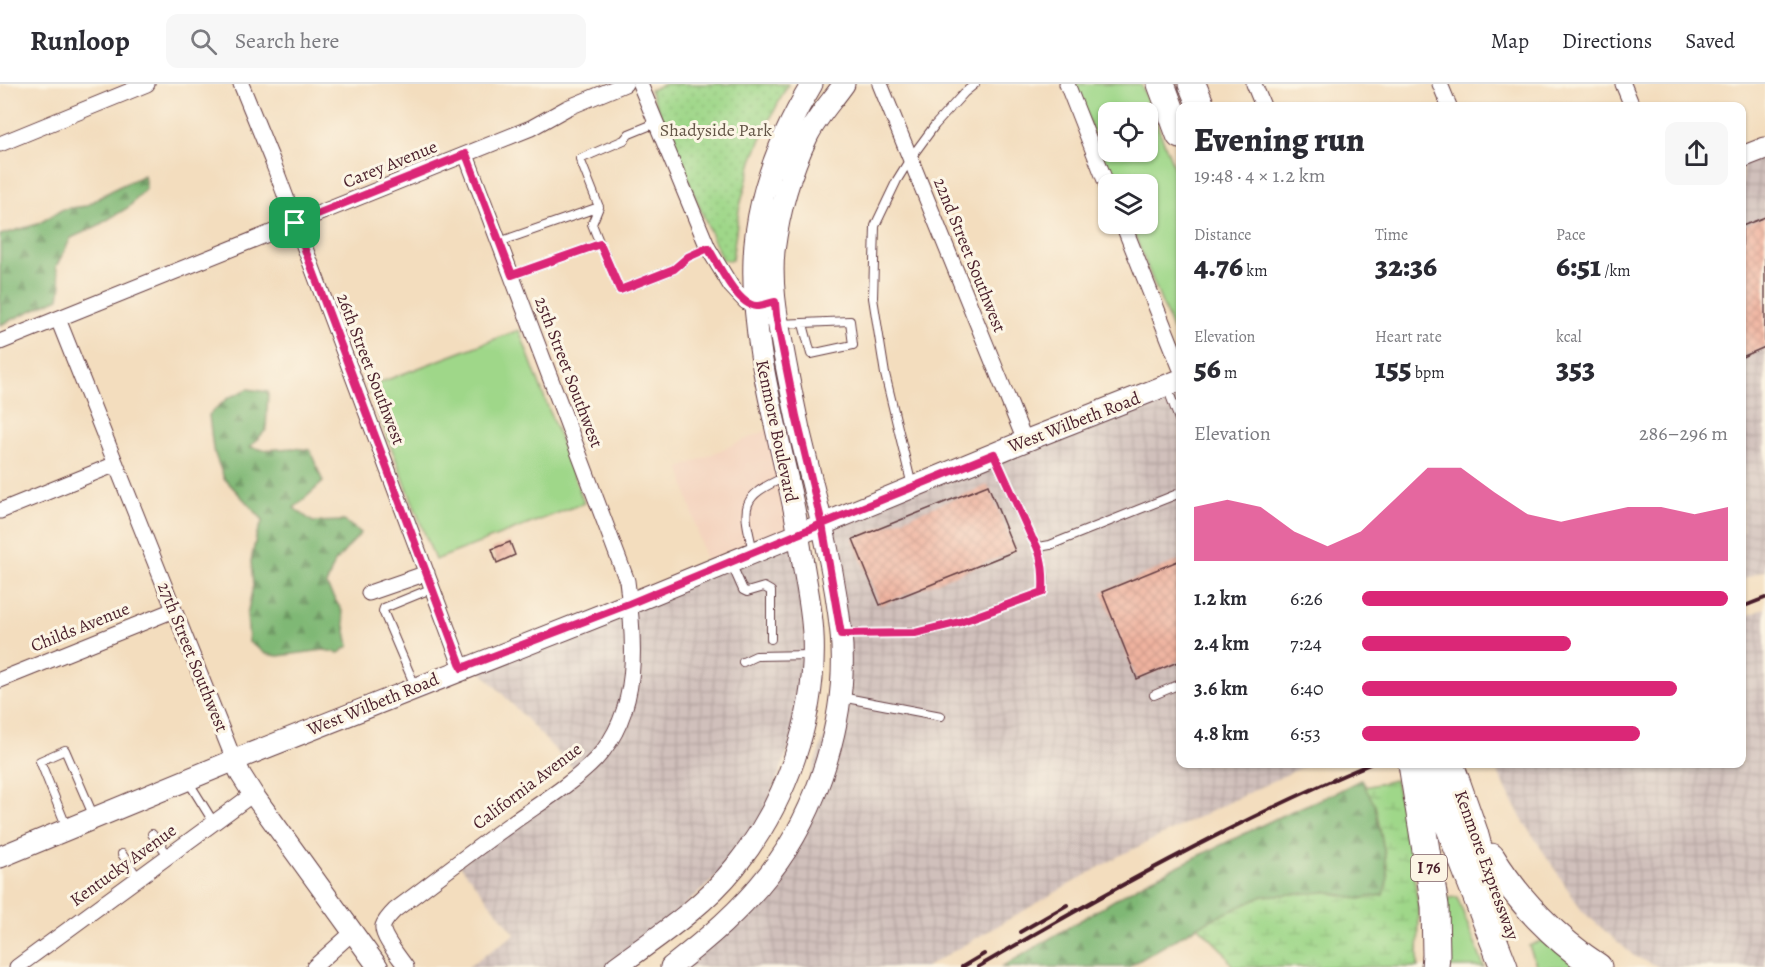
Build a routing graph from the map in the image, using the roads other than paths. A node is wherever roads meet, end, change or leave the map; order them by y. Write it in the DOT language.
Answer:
graph roads {
  1 [pos="147,84"];
  2 [pos="241,84"];
  3 [pos="625,84"];
  4 [pos="640,84"];
  5 [pos="812,84"];
  6 [pos="844,84"];
  7 [pos="880,84"];
  8 [pos="975,84"];
  9 [pos="1067,84"];
  10 [pos="1161,84"];
  11 [pos="1192,84"];
  12 [pos="1254,84"];
  13 [pos="1440,84"];
  14 [pos="1623,84"];
  15 [pos="1199,102"];
  16 [pos="1261,102"];
  17 [pos="1447,102"];
  18 [pos="1630,102"];
  19 [pos="656,123"];
  20 [pos="1176,124"];
  21 [pos="0,144"];
  22 [pos="1765,148"];
  23 [pos="466,154"];
  24 [pos="1746,155"];
  25 [pos="910,159"];
  26 [pos="1102,174"];
  27 [pos="599,207"];
  28 [pos="295,223"];
  29 [pos="1127,234"];
  30 [pos="499,242"];
  31 [pos="600,244"];
  32 [pos="708,248"];
  33 [pos="512,275"];
  34 [pos="765,304"];
  35 [pos="58,319"];
  36 [pos="778,324"];
  37 [pos="803,324"];
  38 [pos="0,342"];
  39 [pos="1176,357"];
  40 [pos="1173,383"];
  41 [pos="1176,400"];
  42 [pos="1025,441"];
  43 [pos="994,454"];
  44 [pos="116,464"];
  45 [pos="787,476"];
  46 [pos="913,487"];
  47 [pos="1176,495"];
  48 [pos="0,511"];
  49 [pos="822,524"];
  50 [pos="798,534"];
  51 [pos="1039,547"];
  52 [pos="753,552"];
  53 [pos="730,562"];
  54 [pos="427,573"];
  55 [pos="433,588"];
  56 [pos="369,593"];
  57 [pos="629,604"];
  58 [pos="174,610"];
  59 [pos="841,634"];
  60 [pos="771,639"];
  61 [pos="813,655"];
  62 [pos="743,662"];
  63 [pos="462,668"];
  64 [pos="0,680"];
  65 [pos="1176,686"];
  66 [pos="416,687"];
  67 [pos="1154,695"];
  68 [pos="839,696"];
  69 [pos="941,716"];
  70 [pos="234,760"];
  71 [pos="1419,768"];
  72 [pos="1420,768"];
  73 [pos="1451,768"];
  74 [pos="187,780"];
  75 [pos="253,794"];
  76 [pos="94,818"];
  77 [pos="214,823"];
  78 [pos="68,830"];
  79 [pos="1474,832"];
  80 [pos="152,834"];
  81 [pos="122,854"];
  82 [pos="169,856"];
  83 [pos="0,857"];
  84 [pos="138,878"];
  85 [pos="353,932"];
  86 [pos="17,967"];
  87 [pos="314,967"];
  88 [pos="378,967"];
  89 [pos="406,967"];
  90 [pos="616,967"];
  91 [pos="671,967"];
  92 [pos="1435,967"];
  93 [pos="1504,967"];
  94 [pos="1524,967"];
  95 [pos="1598,967"];
  1 -- 21 [label="street"];
  2 -- 28 [label="street, 26th Street Southwest"];
  3 -- 23 [label="street, Carey Avenue"];
  4 -- 19 [label="street"];
  5 -- 34 [label="main road, Kenmore Boulevard"];
  6 -- 34 [label="main road, Kenmore Boulevard"];
  7 -- 25 [label="street, 22nd Street Southwest"];
  8 -- 25 [label="lane"];
  9 -- 26 [label="street"];
  10 -- 20 [label="highway"];
  11 -- 15 [label="highway"];
  12 -- 16 [label="street"];
  13 -- 17 [label="street"];
  14 -- 18 [label="street"];
  19 -- 27 [label="lane"];
  19 -- 32 [label="street"];
  22 -- 24 [label="main road"];
  23 -- 28 [label="street, Carey Avenue"];
  23 -- 30 [label="street, 25th Street Southwest"];
  25 -- 42 [label="street, 22nd Street Southwest"];
  25 -- 46 [label="lane"];
  27 -- 30 [label="lane"];
  27 -- 31 [label="lane"];
  28 -- 35 [label="street, Carey Avenue"];
  28 -- 54 [label="street, 26th Street Southwest"];
  29 -- 39 [label="street"];
  30 -- 33 [label="street, 25th Street Southwest"];
  31 -- 32 [label="lane"];
  31 -- 33 [label="lane"];
  32 -- 34 [label="street"];
  33 -- 57 [label="street, 25th Street Southwest"];
  34 -- 36 [label="main road, Kenmore Boulevard"];
  34 -- 45 [label="main road, Kenmore Boulevard"];
  35 -- 38 [label="street, Carey Avenue"];
  35 -- 44 [label="street, 27th Street Southwest"];
  36 -- 37 [label="lane"];
  36 -- 49 [label="main road, Kenmore Boulevard"];
  37 -- 37 [label="lane"];
  40 -- 41 [label="lane"];
  40 -- 42 [label="main road, West Wilbeth Road"];
  42 -- 43 [label="main road, West Wilbeth Road"];
  43 -- 46 [label="main road, West Wilbeth Road"];
  43 -- 51 [label="lane"];
  44 -- 48 [label="street"];
  44 -- 58 [label="street, 27th Street Southwest"];
  45 -- 50 [label="main road, Kenmore Boulevard"];
  45 -- 52 [label="lane"];
  46 -- 49 [label="main road, West Wilbeth Road"];
  47 -- 51 [label="lane"];
  49 -- 50 [label="main road, West Wilbeth Road"];
  49 -- 59 [label="main road, Kenmore Boulevard"];
  50 -- 52 [label="main road, West Wilbeth Road"];
  50 -- 61 [label="main road, Kenmore Boulevard"];
  51 -- 59 [label="lane"];
  52 -- 53 [label="main road, West Wilbeth Road"];
  53 -- 57 [label="main road, West Wilbeth Road"];
  53 -- 60 [label="lane"];
  54 -- 55 [label="street, 26th Street Southwest"];
  54 -- 56 [label="street"];
  55 -- 63 [label="street, 26th Street Southwest"];
  55 -- 66 [label="lane"];
  57 -- 63 [label="main road, West Wilbeth Road"];
  57 -- 89 [label="street, California Avenue"];
  58 -- 64 [label="street, Childs Avenue"];
  58 -- 70 [label="street, 27th Street Southwest"];
  59 -- 68 [label="main road, Kenmore Boulevard"];
  61 -- 62 [label="lane"];
  61 -- 90 [label="main road, Kenmore Boulevard"];
  63 -- 66 [label="main road, West Wilbeth Road"];
  65 -- 67 [label="lane"];
  66 -- 70 [label="main road, West Wilbeth Road"];
  68 -- 69 [label="lane"];
  68 -- 91 [label="main road, Kenmore Boulevard"];
  70 -- 74 [label="main road, West Wilbeth Road"];
  70 -- 75 [label="street, 27th Street Southwest"];
  71 -- 92 [label="highway, I 76"];
  72 -- 93 [label="highway"];
  73 -- 79 [label="highway, Kenmore Expressway"];
  74 -- 76 [label="main road, West Wilbeth Road"];
  74 -- 77 [label="lane"];
  75 -- 77 [label="street, Kentucky Avenue"];
  75 -- 85 [label="street, 27th Street Southwest"];
  76 -- 78 [label="main road, West Wilbeth Road"];
  76 -- 78 [label="lane"];
  77 -- 82 [label="street, Kentucky Avenue"];
  78 -- 83 [label="main road, West Wilbeth Road"];
  79 -- 94 [label="highway, Kenmore Expressway"];
  79 -- 95 [label="highway"];
  80 -- 82 [label="lane"];
  81 -- 84 [label="lane"];
  82 -- 84 [label="street, Kentucky Avenue"];
  84 -- 86 [label="street, Kentucky Avenue"];
  85 -- 87 [label="street"];
  85 -- 88 [label="street, 27th Street Southwest"];
}
